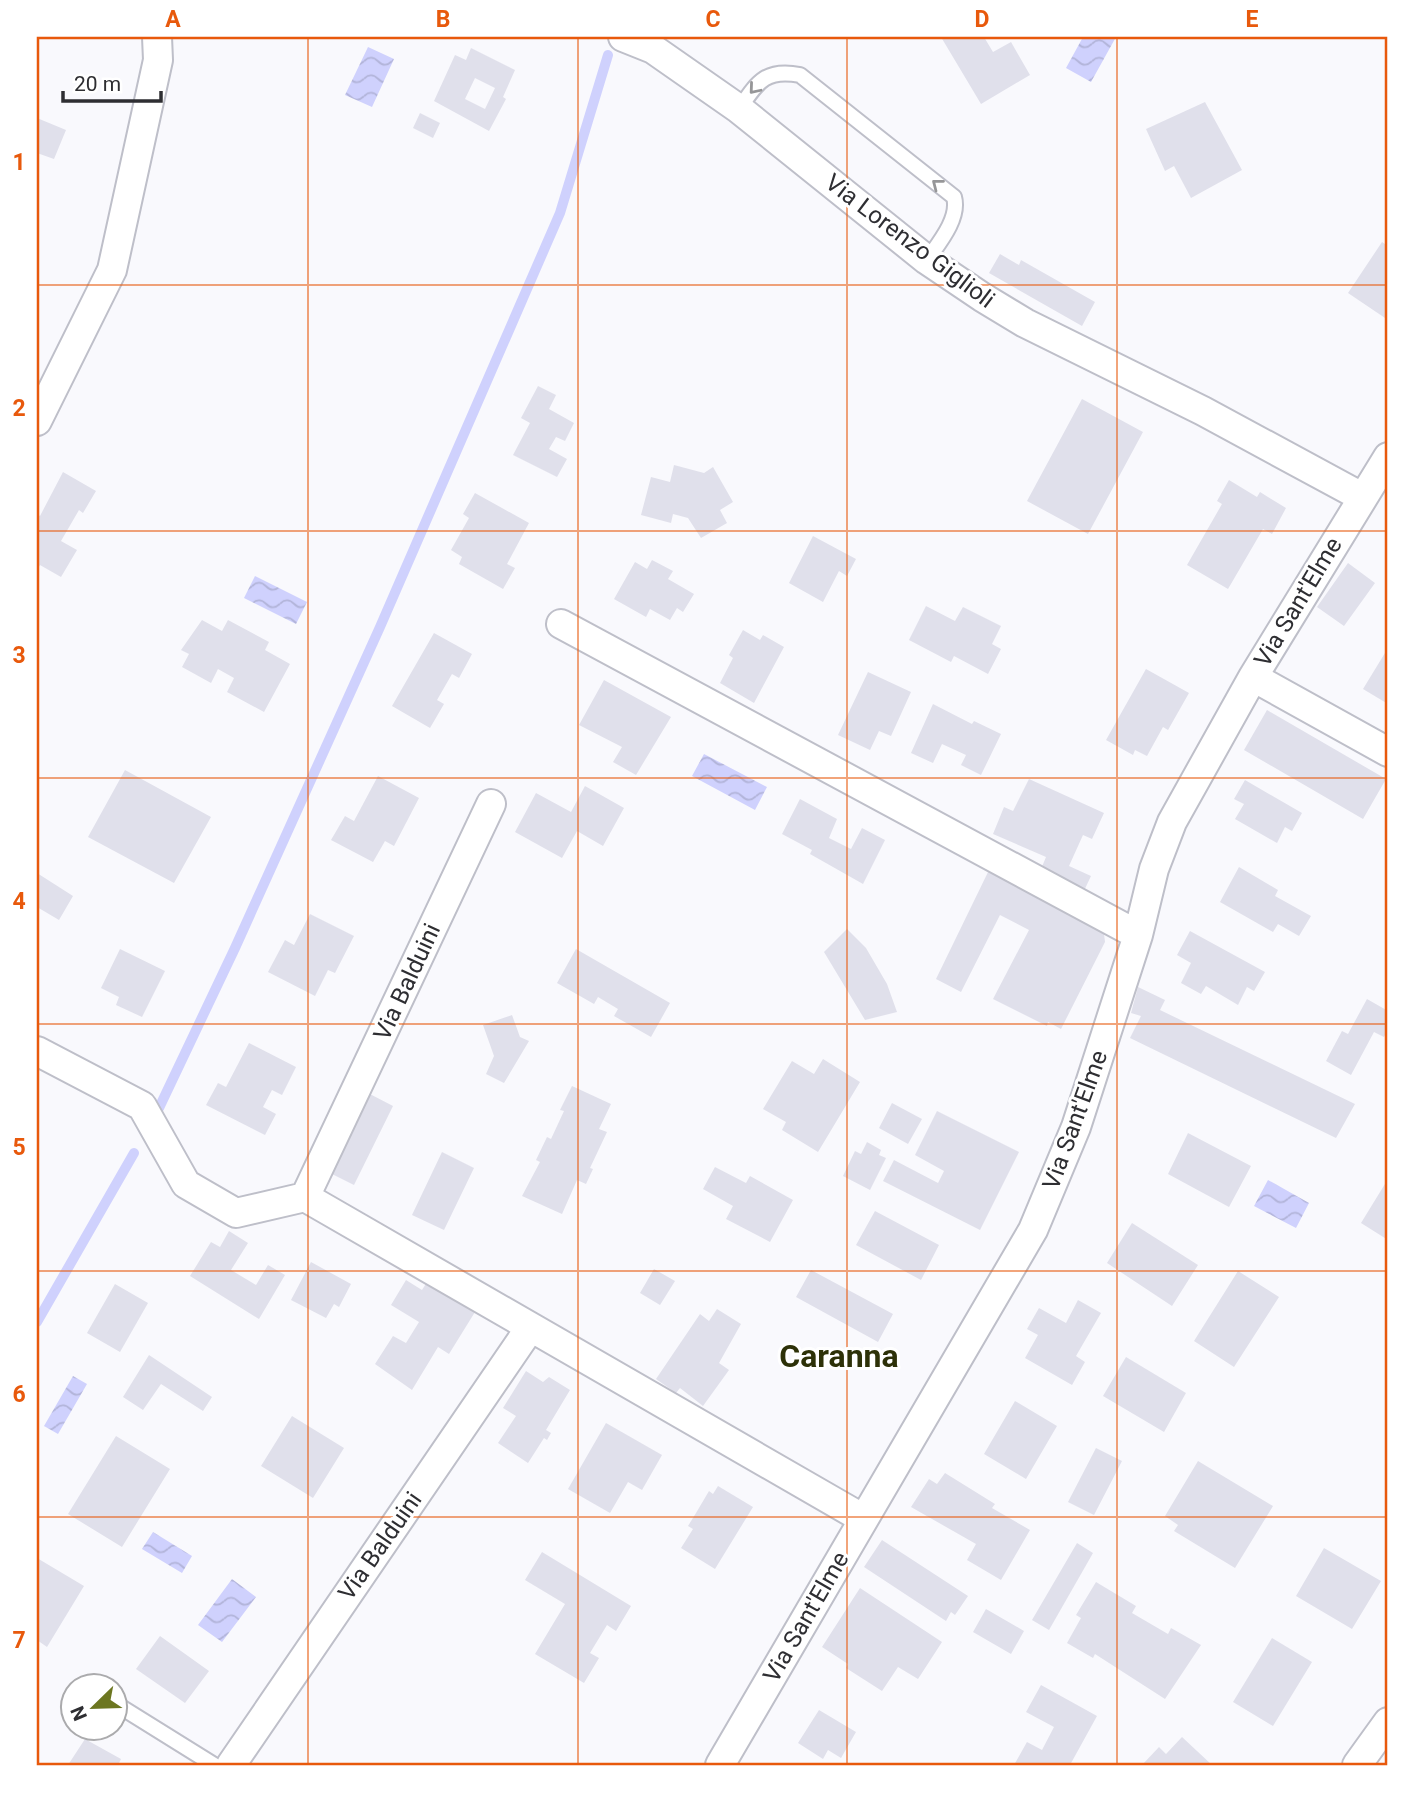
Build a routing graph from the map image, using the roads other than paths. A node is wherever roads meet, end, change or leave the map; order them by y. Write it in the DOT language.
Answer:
graph roads {
  1 [pos="157,37"];
  2 [pos="623,37"];
  3 [pos="739,109"];
  4 [pos="928,260"];
  5 [pos="37,421"];
  6 [pos="1388,457"];
  7 [pos="1362,497"];
  8 [pos="561,624"];
  9 [pos="1253,677"];
  10 [pos="1388,752"];
  11 [pos="491,804"];
  12 [pos="1138,935"];
  13 [pos="37,1051"];
  14 [pos="305,1197"];
  15 [pos="530,1328"];
  16 [pos="862,1518"];
  17 [pos="130,1713"];
  18 [pos="1388,1722"];
  19 [pos="214,1765"];
  20 [pos="231,1765"];
  21 [pos="720,1765"];
  22 [pos="1357,1765"];
  1 -- 5 [label="street"];
  2 -- 3 [label="street, Via Lorenzo Giglioli"];
  3 -- 4 [label="street, Via Lorenzo Giglioli"];
  4 -- 3 [label="lane, one-way"];
  4 -- 7 [label="street, Via Lorenzo Giglioli"];
  6 -- 7 [label="street, Via Sant'Elme"];
  7 -- 9 [label="street, Via Sant'Elme"];
  8 -- 12 [label="street"];
  9 -- 10 [label="street"];
  9 -- 12 [label="street, Via Sant'Elme"];
  11 -- 14 [label="street, Via Balduini"];
  12 -- 16 [label="street, Via Sant'Elme"];
  13 -- 14 [label="street"];
  14 -- 15 [label="street"];
  15 -- 16 [label="street"];
  15 -- 20 [label="street, Via Balduini"];
  16 -- 21 [label="street, Via Sant'Elme"];
  17 -- 19 [label="lane"];
  18 -- 22 [label="street"];
}
